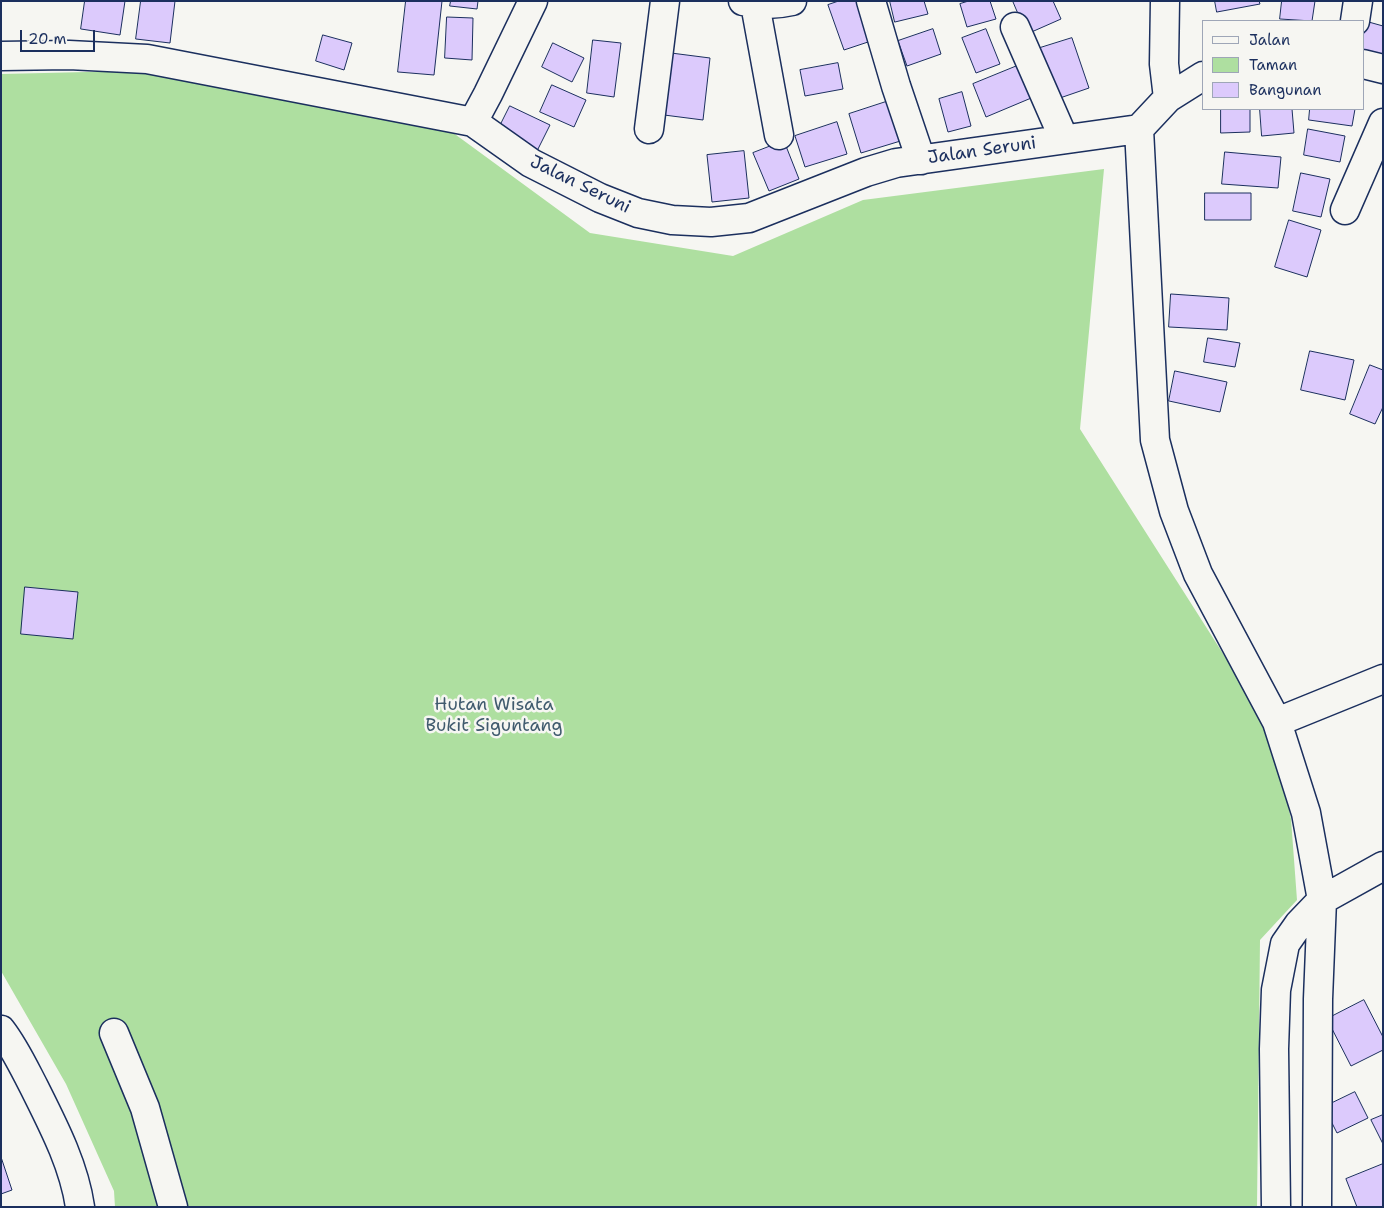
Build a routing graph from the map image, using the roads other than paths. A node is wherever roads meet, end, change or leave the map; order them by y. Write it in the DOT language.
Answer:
graph roads {
  1 [pos="533,1"];
  2 [pos="665,1"];
  3 [pos="792,1"];
  4 [pos="871,1"];
  5 [pos="1165,1"];
  6 [pos="1358,1"];
  7 [pos="749,3"];
  8 [pos="1354,20"];
  9 [pos="1015,27"];
  10 [pos="1,56"];
  11 [pos="1364,64"];
  12 [pos="1383,69"];
  13 [pos="1202,77"];
  14 [pos="1168,98"];
  15 [pos="473,122"];
  16 [pos="1383,124"];
  17 [pos="649,129"];
  18 [pos="1139,129"];
  19 [pos="779,135"];
  20 [pos="1064,139"];
  21 [pos="921,160"];
  22 [pos="1346,210"];
  23 [pos="1383,679"];
  24 [pos="1277,722"];
  25 [pos="1383,866"];
  26 [pos="1322,900"];
  27 [pos="114,1033"];
  28 [pos="5,1042"];
  29 [pos="80,1207"];
  30 [pos="173,1207"];
  31 [pos="1276,1207"];
  32 [pos="1317,1207"];
  1 -- 15 [label="street"];
  2 -- 17 [label="street"];
  3 -- 7 [label="street"];
  4 -- 21 [label="street"];
  5 -- 14 [label="street"];
  6 -- 8 [label="street"];
  7 -- 19 [label="street"];
  9 -- 20 [label="street"];
  10 -- 15 [label="street, Jalan Seruni"];
  11 -- 12 [label="street"];
  13 -- 14 [label="street"];
  14 -- 18 [label="street"];
  15 -- 21 [label="street, Jalan Seruni"];
  16 -- 22 [label="street"];
  18 -- 20 [label="street, Jalan Seruni"];
  18 -- 24 [label="street"];
  20 -- 21 [label="street, Jalan Seruni"];
  23 -- 24 [label="street"];
  24 -- 26 [label="street"];
  25 -- 26 [label="street"];
  26 -- 31 [label="street"];
  26 -- 32 [label="street"];
  27 -- 30 [label="street"];
  28 -- 29 [label="street"];
}
